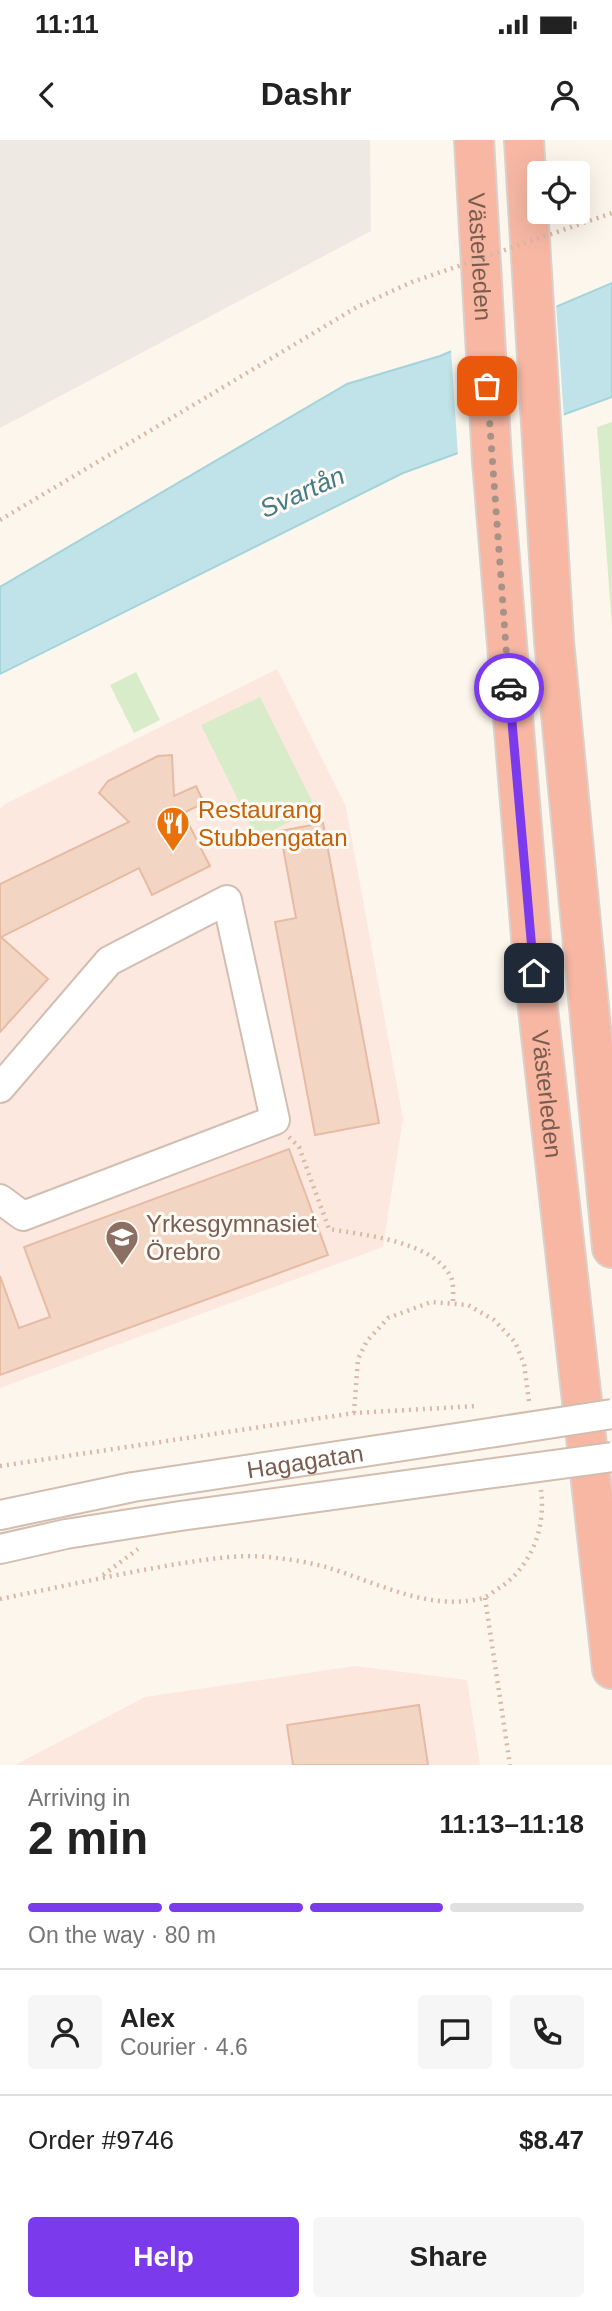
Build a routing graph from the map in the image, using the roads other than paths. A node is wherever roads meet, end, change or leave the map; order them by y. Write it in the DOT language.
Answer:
graph roads {
  1 [pos="474,140"];
  2 [pos="524,140"];
  3 [pos="0,1088"];
  4 [pos="0,1199"];
  5 [pos="612,1248"];
  6 [pos="612,1414"];
  7 [pos="612,1457"];
  8 [pos="0,1515"];
  9 [pos="0,1549"];
  10 [pos="612,1669"];
  1 -- 10 [label="highway, Västerleden"];
  2 -- 5 [label="highway, Västerleden"];
  3 -- 4 [label="street"];
  6 -- 8 [label="street, Hagagatan, bridge"];
  7 -- 9 [label="street, Hagagatan, bridge"];
}
